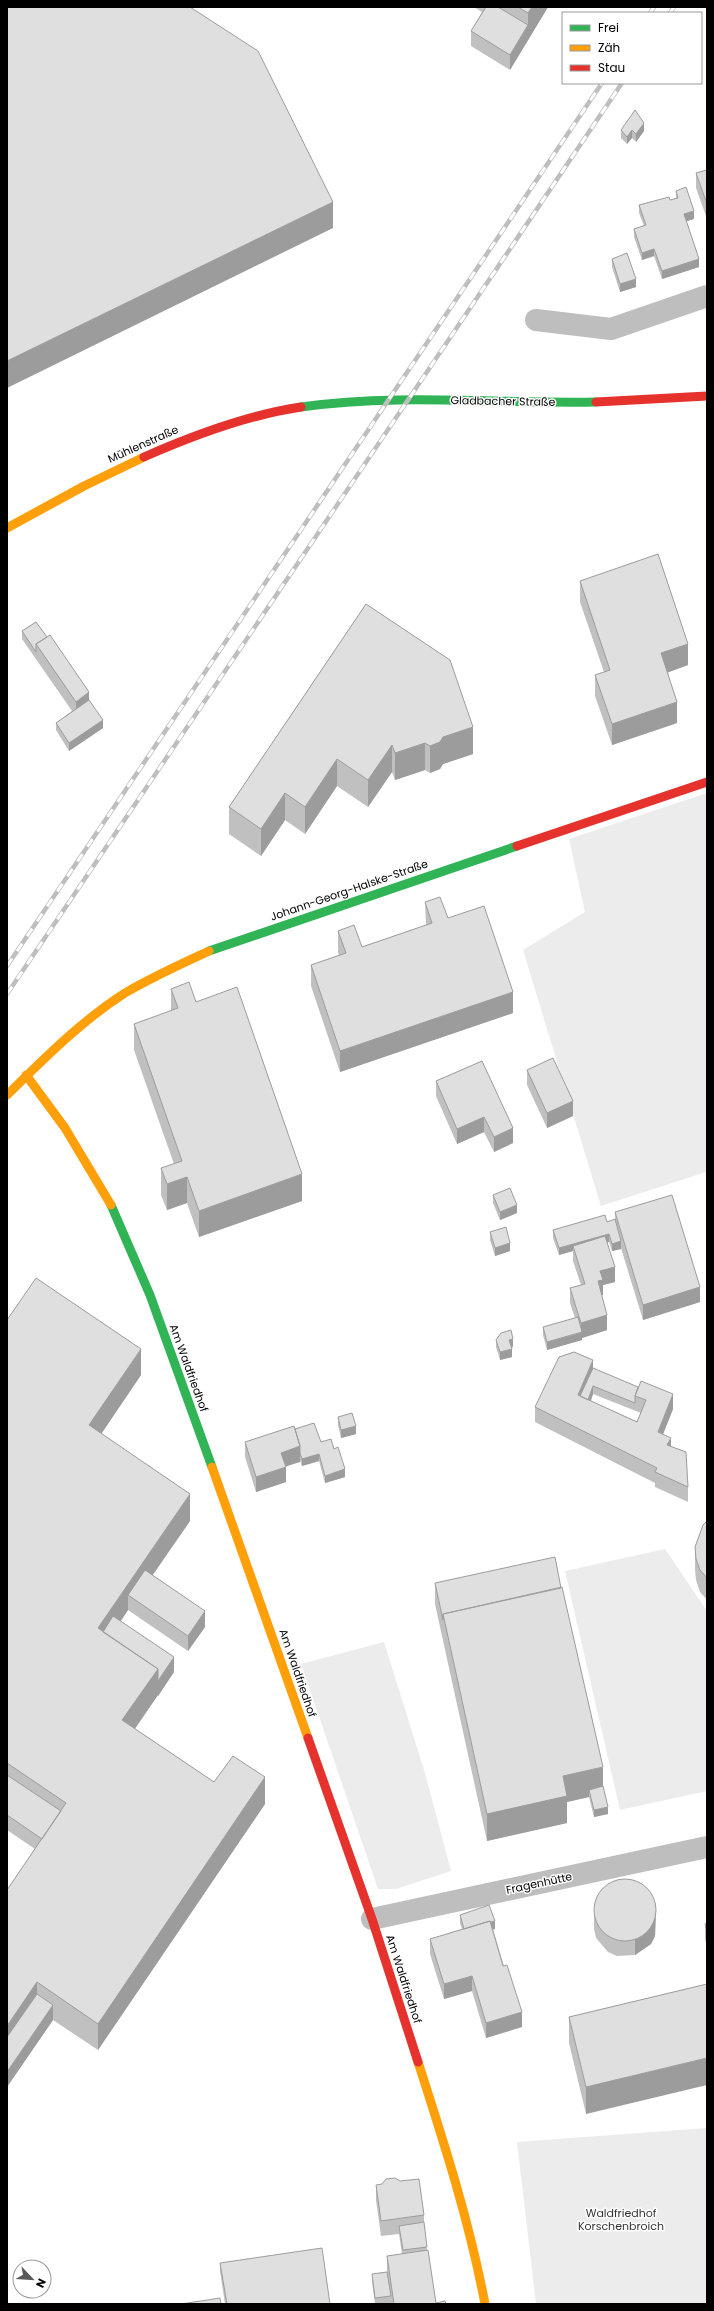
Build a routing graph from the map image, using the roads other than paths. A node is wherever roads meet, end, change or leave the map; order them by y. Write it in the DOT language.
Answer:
graph roads {
  1 [pos="707,296"];
  2 [pos="536,320"];
  3 [pos="707,396"];
  4 [pos="299,408"];
  5 [pos="7,528"];
  6 [pos="707,782"];
  7 [pos="26,1075"];
  8 [pos="7,1095"];
  9 [pos="707,1847"];
  10 [pos="372,1919"];
  11 [pos="485,2304"];
  1 -- 2 [label="street"];
  3 -- 4 [label="street, Gladbacher Straße"];
  4 -- 5 [label="street, Mühlenstraße"];
  6 -- 7 [label="street, Johann-Georg-Halske-Straße"];
  7 -- 8 [label="street, Johann-Georg-Halske-Straße"];
  7 -- 10 [label="street, Am Waldfriedhof"];
  9 -- 10 [label="street, Fragenhütte"];
  10 -- 11 [label="street, Am Waldfriedhof"];
}
